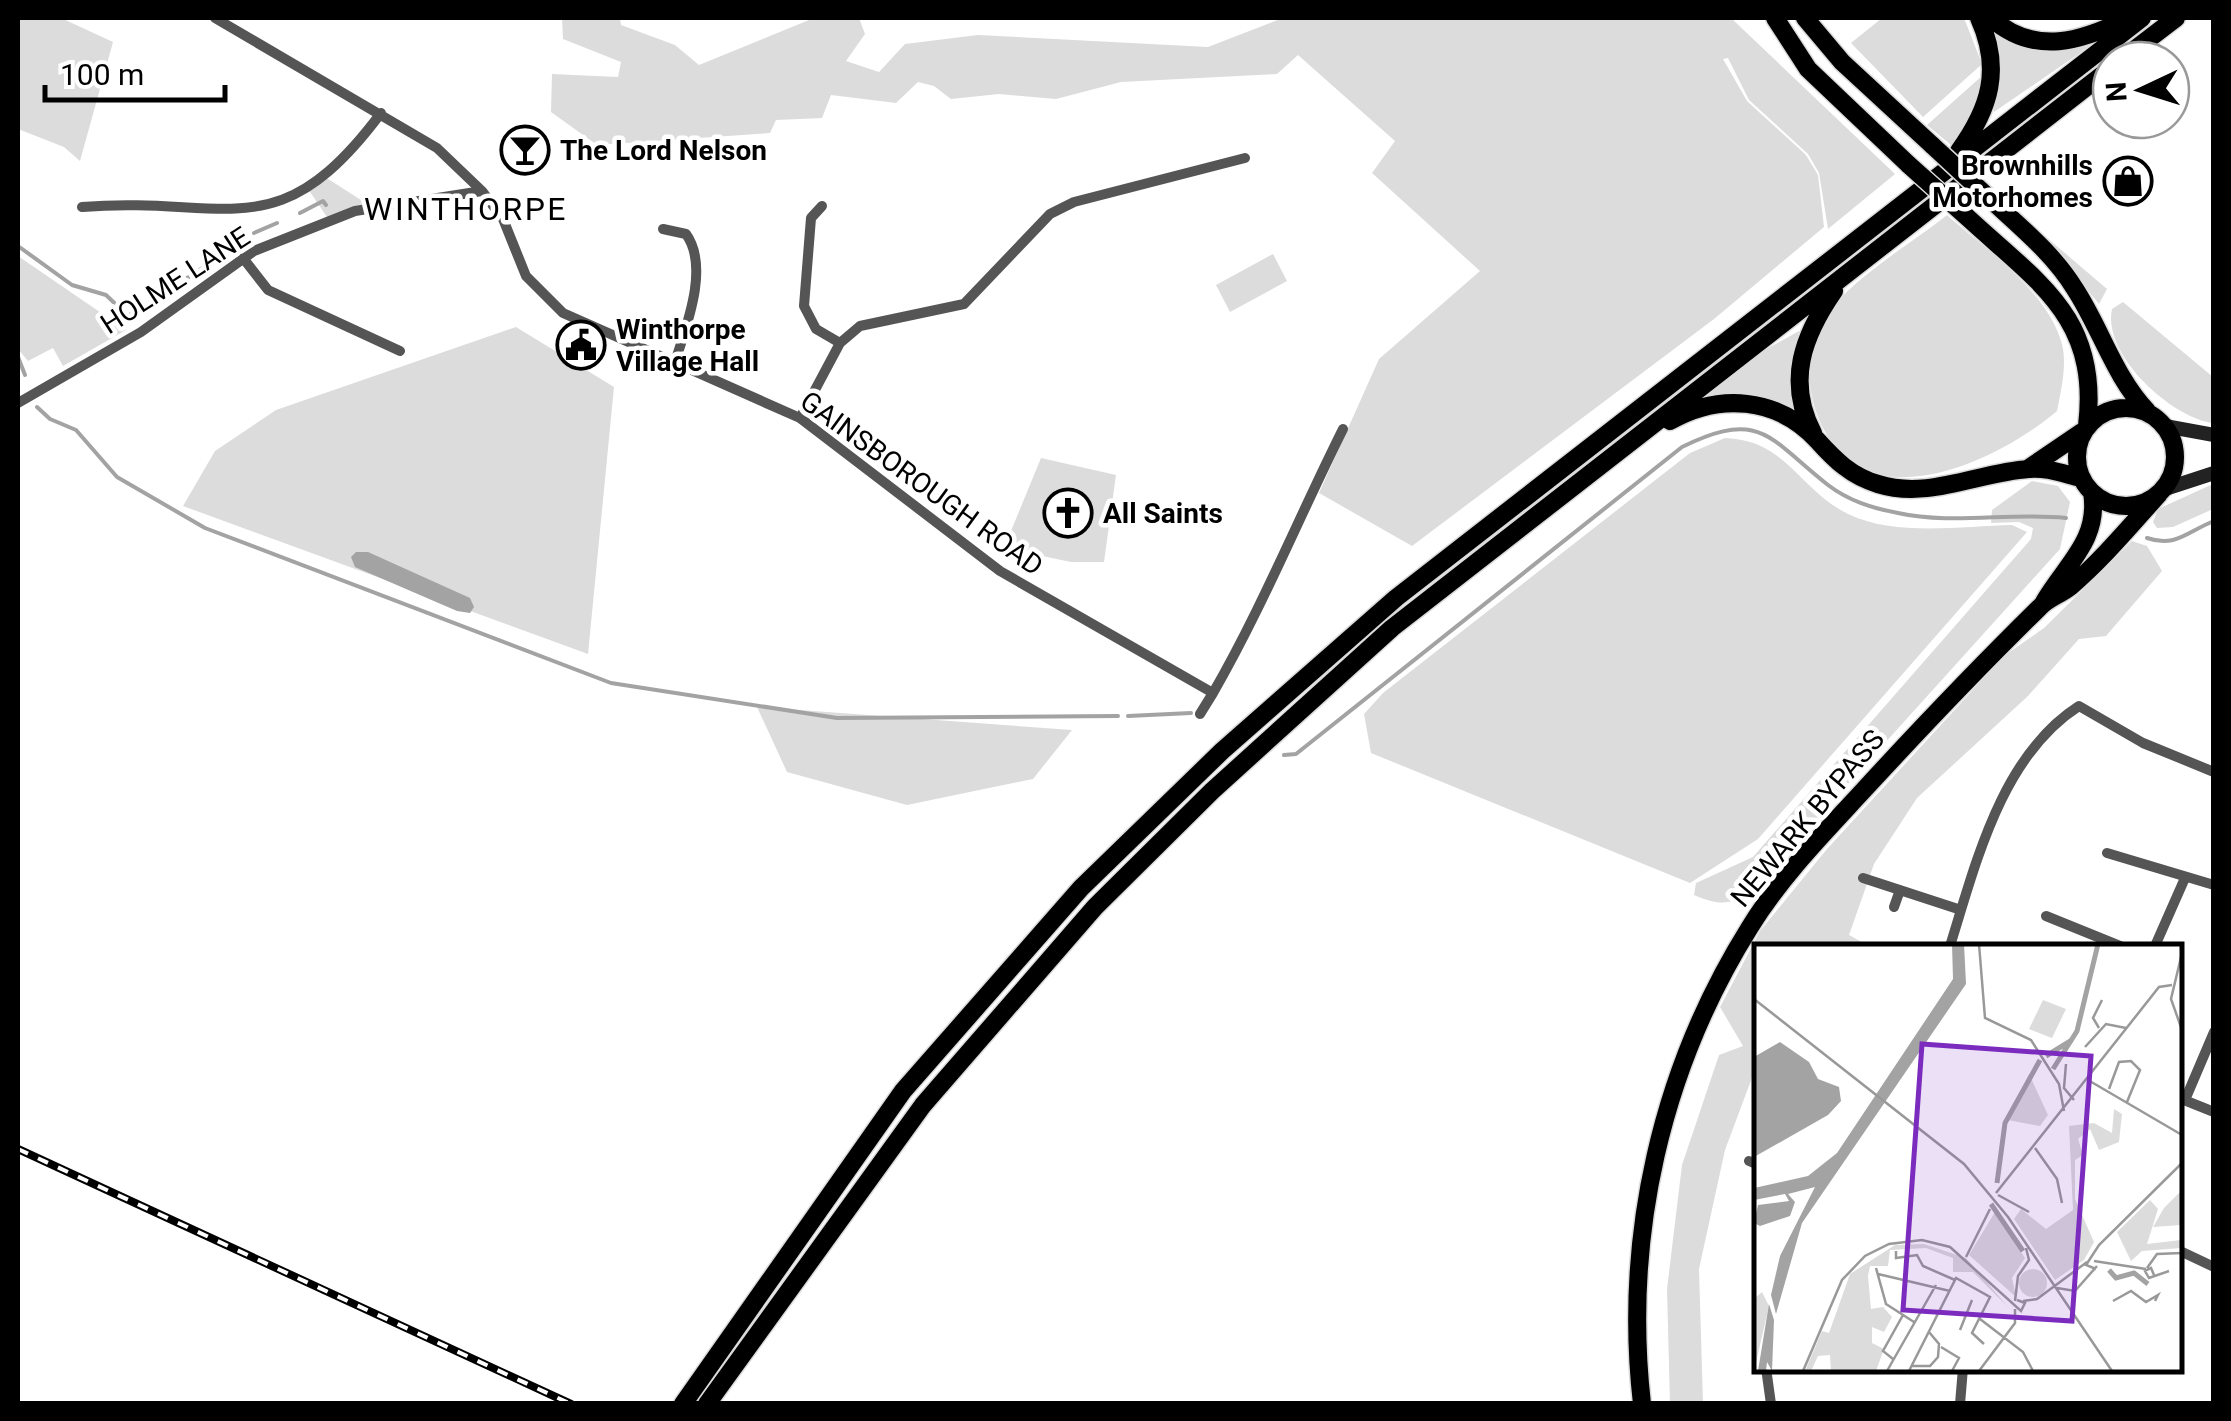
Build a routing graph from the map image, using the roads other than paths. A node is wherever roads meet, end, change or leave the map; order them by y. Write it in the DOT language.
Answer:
graph roads {
  1 [pos="214,18"];
  2 [pos="1775,18"];
  3 [pos="1805,18"];
  4 [pos="1980,18"];
  5 [pos="1992,18"];
  6 [pos="2130,18"];
  7 [pos="2142,18"];
  8 [pos="2176,18"];
  9 [pos="2148,40"];
  10 [pos="2091,84"];
  11 [pos="381,112"];
  12 [pos="1245,158"];
  13 [pos="1944,172"];
  14 [pos="482,191"];
  15 [pos="822,206"];
  16 [pos="82,207"];
  17 [pos="663,229"];
  18 [pos="243,258"];
  19 [pos="1846,274"];
  20 [pos="840,343"];
  21 [pos="400,351"];
  22 [pos="675,362"];
  23 [pos="18,403"];
  24 [pos="2149,413"];
  25 [pos="800,418"];
  26 [pos="2164,426"];
  27 [pos="2086,428"];
  28 [pos="1343,429"];
  29 [pos="2214,435"];
  30 [pos="1816,440"];
  31 [pos="1623,447"];
  32 [pos="2029,469"];
  33 [pos="2214,473"];
  34 [pos="2087,485"];
  35 [pos="2160,492"];
  36 [pos="2044,602"];
  37 [pos="1214,694"];
  38 [pos="1200,714"];
  39 [pos="2214,772"];
  40 [pos="2107,853"];
  41 [pos="1863,878"];
  42 [pos="2186,878"];
  43 [pos="2214,886"];
  44 [pos="1900,890"];
  45 [pos="1894,907"];
  46 [pos="1961,910"];
  47 [pos="2046,916"];
  48 [pos="1951,944"];
  49 [pos="2115,944"];
  50 [pos="2156,944"];
  51 [pos="2214,1032"];
  52 [pos="2182,1098"];
  53 [pos="2214,1112"];
  54 [pos="2181,1251"];
  55 [pos="2214,1267"];
  56 [pos="1766,1371"];
  57 [pos="1963,1371"];
  58 [pos="683,1404"];
  59 [pos="707,1404"];
  60 [pos="1642,1404"];
  61 [pos="1772,1404"];
  62 [pos="1960,1404"];
  1 -- 11 [label="street, GAINSBOROUGH ROAD"];
  2 -- 27 [label="highway, bridge"];
  3 -- 24 [label="highway, bridge"];
  4 -- 13 [label="highway"];
  5 -- 6 [label="highway"];
  7 -- 13 [label="highway"];
  8 -- 9 [label="highway"];
  10 -- 19 [label="highway"];
  11 -- 14 [label="street, GAINSBOROUGH ROAD"];
  11 -- 16 [label="street"];
  12 -- 20 [label="street"];
  13 -- 58 [label="highway"];
  14 -- 18 [label="street, HOLME LANE"];
  14 -- 22 [label="street, GAINSBOROUGH ROAD"];
  15 -- 20 [label="street"];
  17 -- 22 [label="street"];
  18 -- 21 [label="street"];
  18 -- 23 [label="street, HOLME LANE"];
  19 -- 30 [label="highway"];
  19 -- 31 [label="highway"];
  20 -- 25 [label="street"];
  22 -- 25 [label="street, GAINSBOROUGH ROAD"];
  24 -- 26 [label="highway"];
  24 -- 27 [label="highway"];
  25 -- 37 [label="street, GAINSBOROUGH ROAD"];
  26 -- 29 [label="main road"];
  26 -- 35 [label="highway"];
  27 -- 32 [label="highway"];
  27 -- 34 [label="highway"];
  28 -- 37 [label="street"];
  30 -- 31 [label="highway"];
  30 -- 32 [label="highway"];
  31 -- 59 [label="highway"];
  32 -- 34 [label="highway"];
  33 -- 35 [label="main road"];
  34 -- 35 [label="highway"];
  34 -- 36 [label="highway, NEWARK BYPASS"];
  35 -- 36 [label="highway, NEWARK BYPASS"];
  36 -- 60 [label="highway, NEWARK BYPASS"];
  37 -- 38 [label="street"];
  39 -- 46 [label="street"];
  40 -- 42 [label="street"];
  41 -- 44 [label="street"];
  42 -- 43 [label="street"];
  42 -- 50 [label="street"];
  44 -- 45 [label="street"];
  44 -- 46 [label="street"];
  46 -- 48 [label="street"];
  47 -- 49 [label="street"];
  51 -- 52 [label="street"];
  52 -- 53 [label="street"];
  54 -- 55 [label="street"];
  56 -- 61 [label="street"];
  57 -- 62 [label="street"];
}
